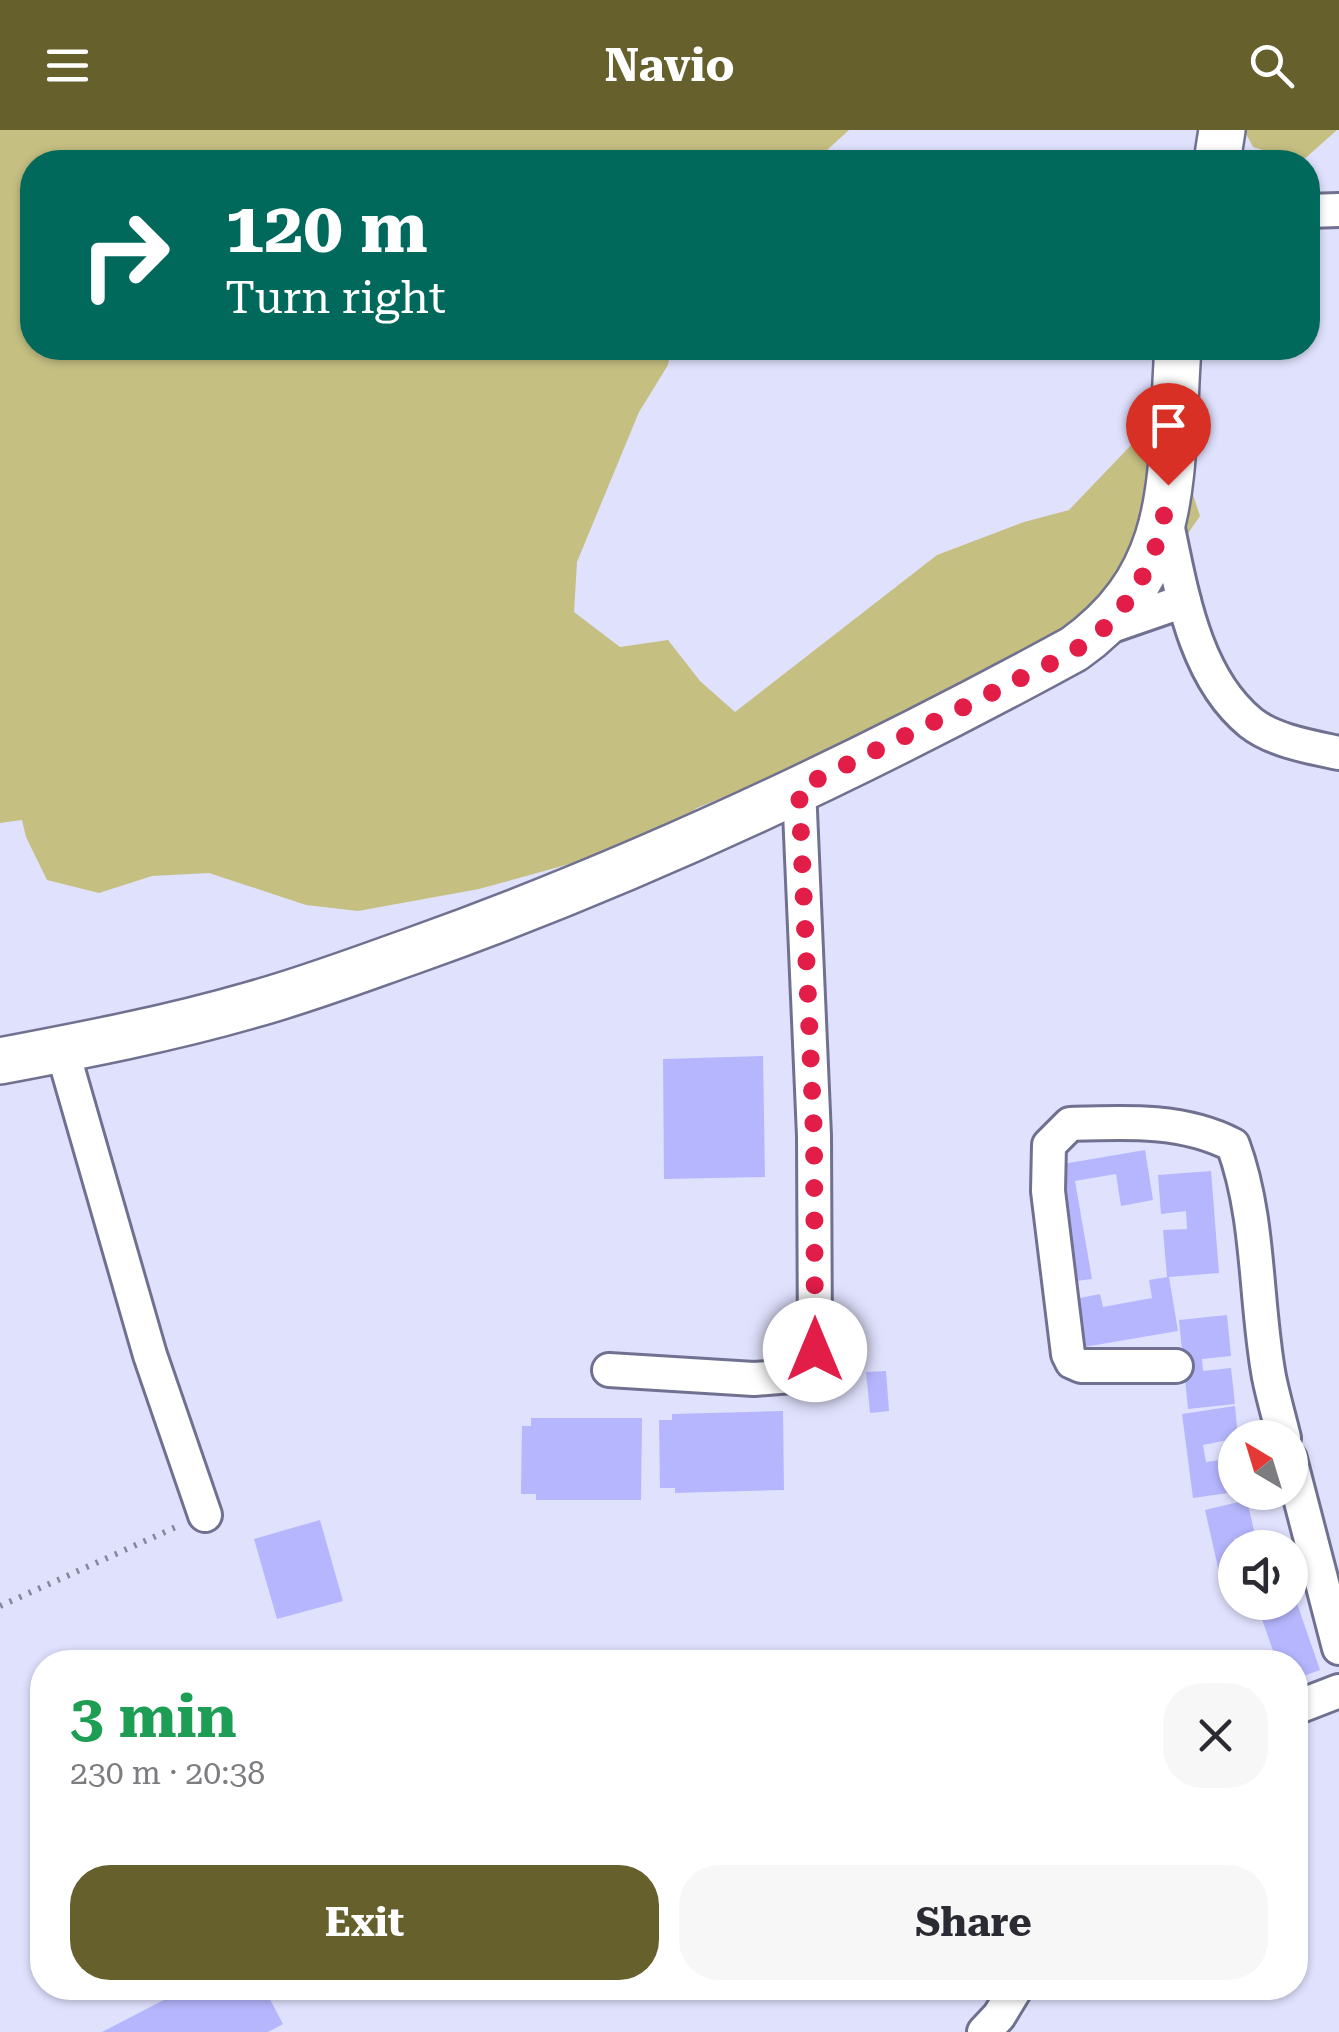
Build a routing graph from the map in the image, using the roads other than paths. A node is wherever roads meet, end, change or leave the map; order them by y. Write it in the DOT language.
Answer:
graph roads {
  1 [pos="1177,360"];
  2 [pos="1166,520"];
  3 [pos="1184,601"];
  4 [pos="1103,629"];
  5 [pos="1339,753"];
  6 [pos="799,788"];
  7 [pos="62,1049"];
  8 [pos="0,1061"];
  9 [pos="1176,1366"];
  10 [pos="608,1370"];
  11 [pos="1280,1420"];
  12 [pos="1303,1510"];
  13 [pos="205,1514"];
  14 [pos="1339,1648"];
  15 [pos="1339,1691"];
  16 [pos="1308,1703"];
  17 [pos="1009,2000"];
  18 [pos="984,2032"];
  1 -- 2 [label="street"];
  2 -- 3 [label="street"];
  2 -- 4 [label="street"];
  3 -- 4 [label="street"];
  3 -- 5 [label="street"];
  4 -- 6 [label="street"];
  6 -- 7 [label="street"];
  6 -- 10 [label="street"];
  7 -- 8 [label="street"];
  7 -- 13 [label="street"];
  9 -- 11 [label="street"];
  12 -- 14 [label="street"];
  15 -- 16 [label="street"];
  17 -- 18 [label="street"];
}
